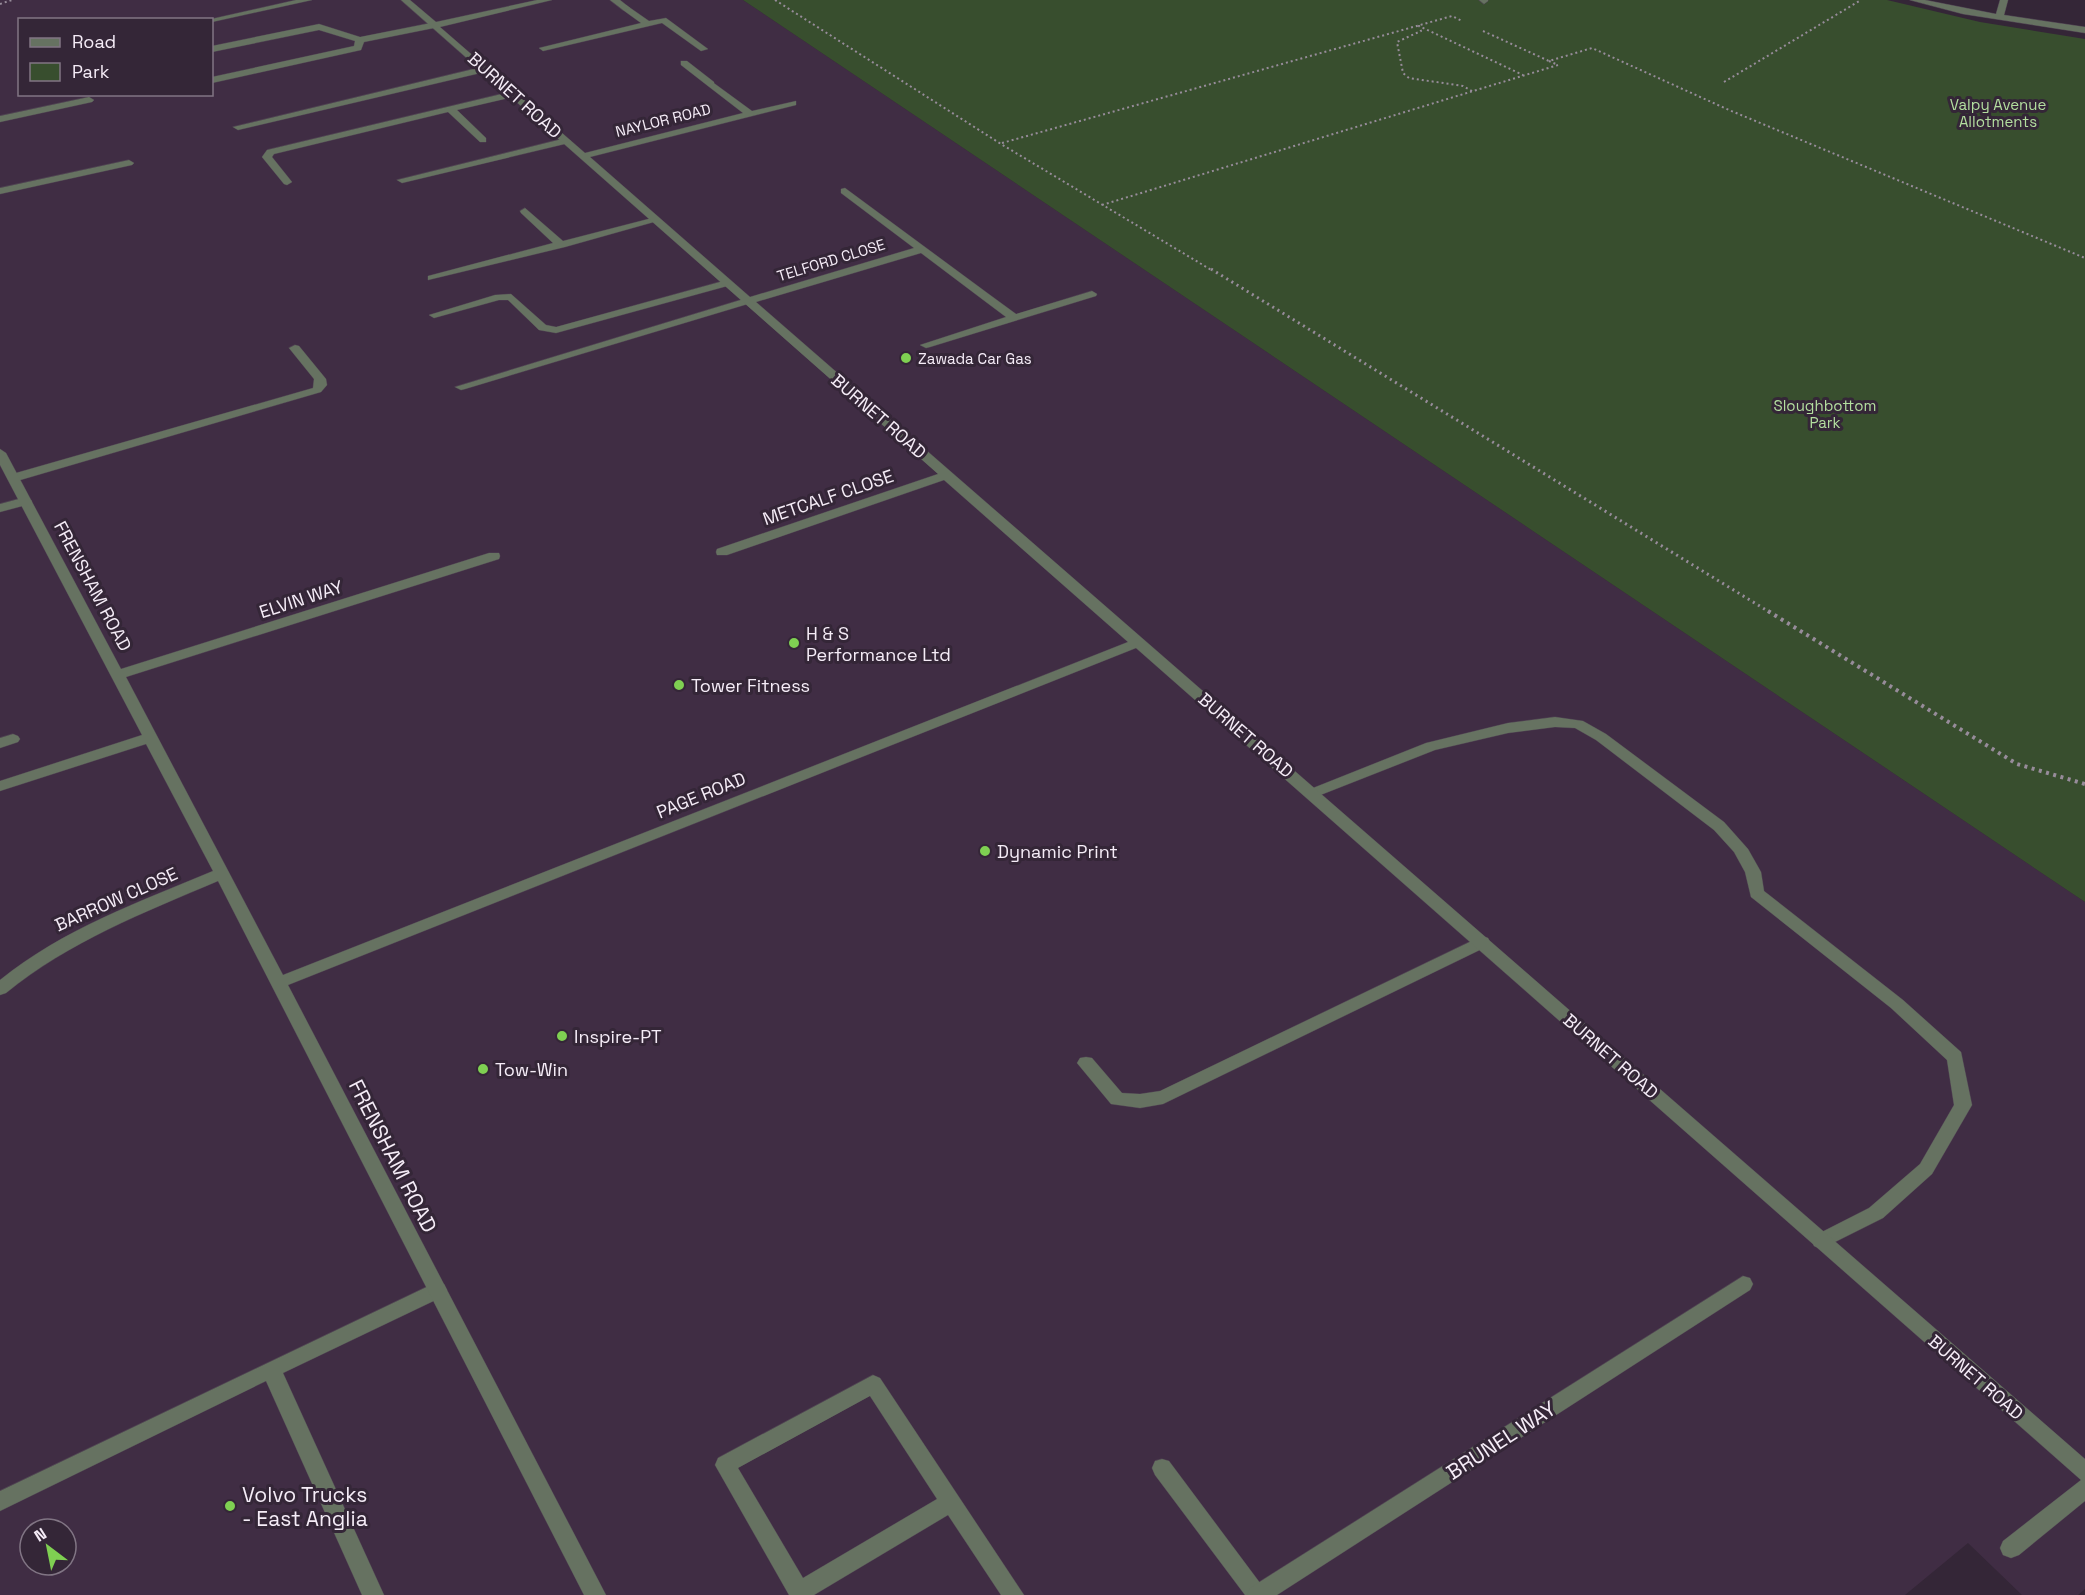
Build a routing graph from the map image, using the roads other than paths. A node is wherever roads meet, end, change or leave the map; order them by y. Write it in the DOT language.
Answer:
graph roads {
  1 [pos="308,0"];
  2 [pos="405,0"];
  3 [pos="548,0"];
  4 [pos="614,0"];
  5 [pos="1914,0"];
  6 [pos="2004,0"];
  7 [pos="1999,17"];
  8 [pos="213,20"];
  9 [pos="648,24"];
  10 [pos="436,25"];
  11 [pos="2085,30"];
  12 [pos="360,40"];
  13 [pos="543,48"];
  14 [pos="213,49"];
  15 [pos="704,49"];
  16 [pos="684,63"];
  17 [pos="486,69"];
  18 [pos="213,80"];
  19 [pos="514,94"];
  20 [pos="89,100"];
  21 [pos="793,103"];
  22 [pos="450,109"];
  23 [pos="750,114"];
  24 [pos="0,119"];
  25 [pos="238,127"];
  26 [pos="483,140"];
  27 [pos="566,141"];
  28 [pos="584,156"];
  29 [pos="129,163"];
  30 [pos="402,180"];
  31 [pos="287,182"];
  32 [pos="0,191"];
  33 [pos="845,191"];
  34 [pos="525,211"];
  35 [pos="656,220"];
  36 [pos="561,245"];
  37 [pos="922,249"];
  38 [pos="432,278"];
  39 [pos="727,283"];
  40 [pos="1092,294"];
  41 [pos="747,301"];
  42 [pos="434,315"];
  43 [pos="1014,318"];
  44 [pos="926,345"];
  45 [pos="296,348"];
  46 [pos="461,387"];
  47 [pos="0,453"];
  48 [pos="946,476"];
  49 [pos="13,478"];
  50 [pos="26,501"];
  51 [pos="0,508"];
  52 [pos="722,552"];
  53 [pos="494,556"];
  54 [pos="1137,643"];
  55 [pos="118,675"];
  56 [pos="149,738"];
  57 [pos="0,786"];
  58 [pos="1313,793"];
  59 [pos="222,873"];
  60 [pos="1482,942"];
  61 [pos="278,983"];
  62 [pos="0,989"];
  63 [pos="1086,1063"];
  64 [pos="1821,1241"];
  65 [pos="1743,1284"];
  66 [pos="437,1290"];
  67 [pos="272,1369"];
  68 [pos="1162,1468"];
  69 [pos="2085,1472"];
  70 [pos="2085,1488"];
  71 [pos="0,1501"];
  72 [pos="949,1503"];
  73 [pos="2011,1548"];
  74 [pos="373,1595"];
  75 [pos="595,1595"];
  76 [pos="1013,1595"];
  77 [pos="1258,1595"];
  1 -- 8 [label="street"];
  2 -- 10 [label="street, BURNET ROAD"];
  3 -- 10 [label="street"];
  4 -- 9 [label="street"];
  5 -- 7 [label="street"];
  6 -- 7 [label="street"];
  7 -- 11 [label="street"];
  9 -- 13 [label="street"];
  9 -- 15 [label="street"];
  10 -- 12 [label="street"];
  10 -- 17 [label="street, BURNET ROAD"];
  12 -- 14 [label="street"];
  12 -- 18 [label="street"];
  16 -- 23 [label="street, NAYLOR ROAD"];
  17 -- 19 [label="street, BURNET ROAD"];
  17 -- 25 [label="street"];
  19 -- 22 [label="street"];
  19 -- 27 [label="street, BURNET ROAD"];
  20 -- 24 [label="street"];
  21 -- 23 [label="street, NAYLOR ROAD"];
  22 -- 26 [label="street"];
  22 -- 31 [label="street"];
  23 -- 28 [label="street, NAYLOR ROAD"];
  27 -- 28 [label="street, BURNET ROAD"];
  27 -- 30 [label="street"];
  28 -- 35 [label="street, BURNET ROAD"];
  29 -- 32 [label="street"];
  33 -- 37 [label="street, TELFORD CLOSE"];
  34 -- 36 [label="street"];
  35 -- 36 [label="street"];
  35 -- 39 [label="street, BURNET ROAD"];
  36 -- 38 [label="street"];
  37 -- 41 [label="street, TELFORD CLOSE"];
  37 -- 43 [label="street, TELFORD CLOSE"];
  39 -- 41 [label="street, BURNET ROAD"];
  39 -- 42 [label="street"];
  40 -- 43 [label="street"];
  41 -- 46 [label="street, TELFORD CLOSE"];
  41 -- 48 [label="street, BURNET ROAD"];
  43 -- 44 [label="street"];
  45 -- 49 [label="street"];
  47 -- 49 [label="street, FRENSHAM ROAD"];
  48 -- 52 [label="street, METCALF CLOSE"];
  48 -- 54 [label="street, BURNET ROAD"];
  49 -- 50 [label="street, FRENSHAM ROAD"];
  50 -- 51 [label="street"];
  50 -- 55 [label="street, FRENSHAM ROAD"];
  53 -- 55 [label="street, ELVIN WAY"];
  54 -- 58 [label="street, BURNET ROAD"];
  54 -- 61 [label="street, PAGE ROAD"];
  55 -- 56 [label="street, FRENSHAM ROAD"];
  56 -- 57 [label="street"];
  56 -- 59 [label="street, FRENSHAM ROAD"];
  58 -- 60 [label="street, BURNET ROAD"];
  58 -- 64 [label="street"];
  59 -- 61 [label="street, FRENSHAM ROAD"];
  59 -- 62 [label="street, BARROW CLOSE"];
  60 -- 63 [label="street"];
  60 -- 64 [label="street, BURNET ROAD"];
  61 -- 66 [label="street, FRENSHAM ROAD"];
  64 -- 69 [label="street, BURNET ROAD"];
  65 -- 77 [label="street, BRUNEL WAY"];
  66 -- 67 [label="street"];
  66 -- 75 [label="street, FRENSHAM ROAD"];
  67 -- 71 [label="street"];
  67 -- 74 [label="street"];
  68 -- 77 [label="street"];
  70 -- 73 [label="street"];
  72 -- 72 [label="street"];
  72 -- 76 [label="street"];
}
